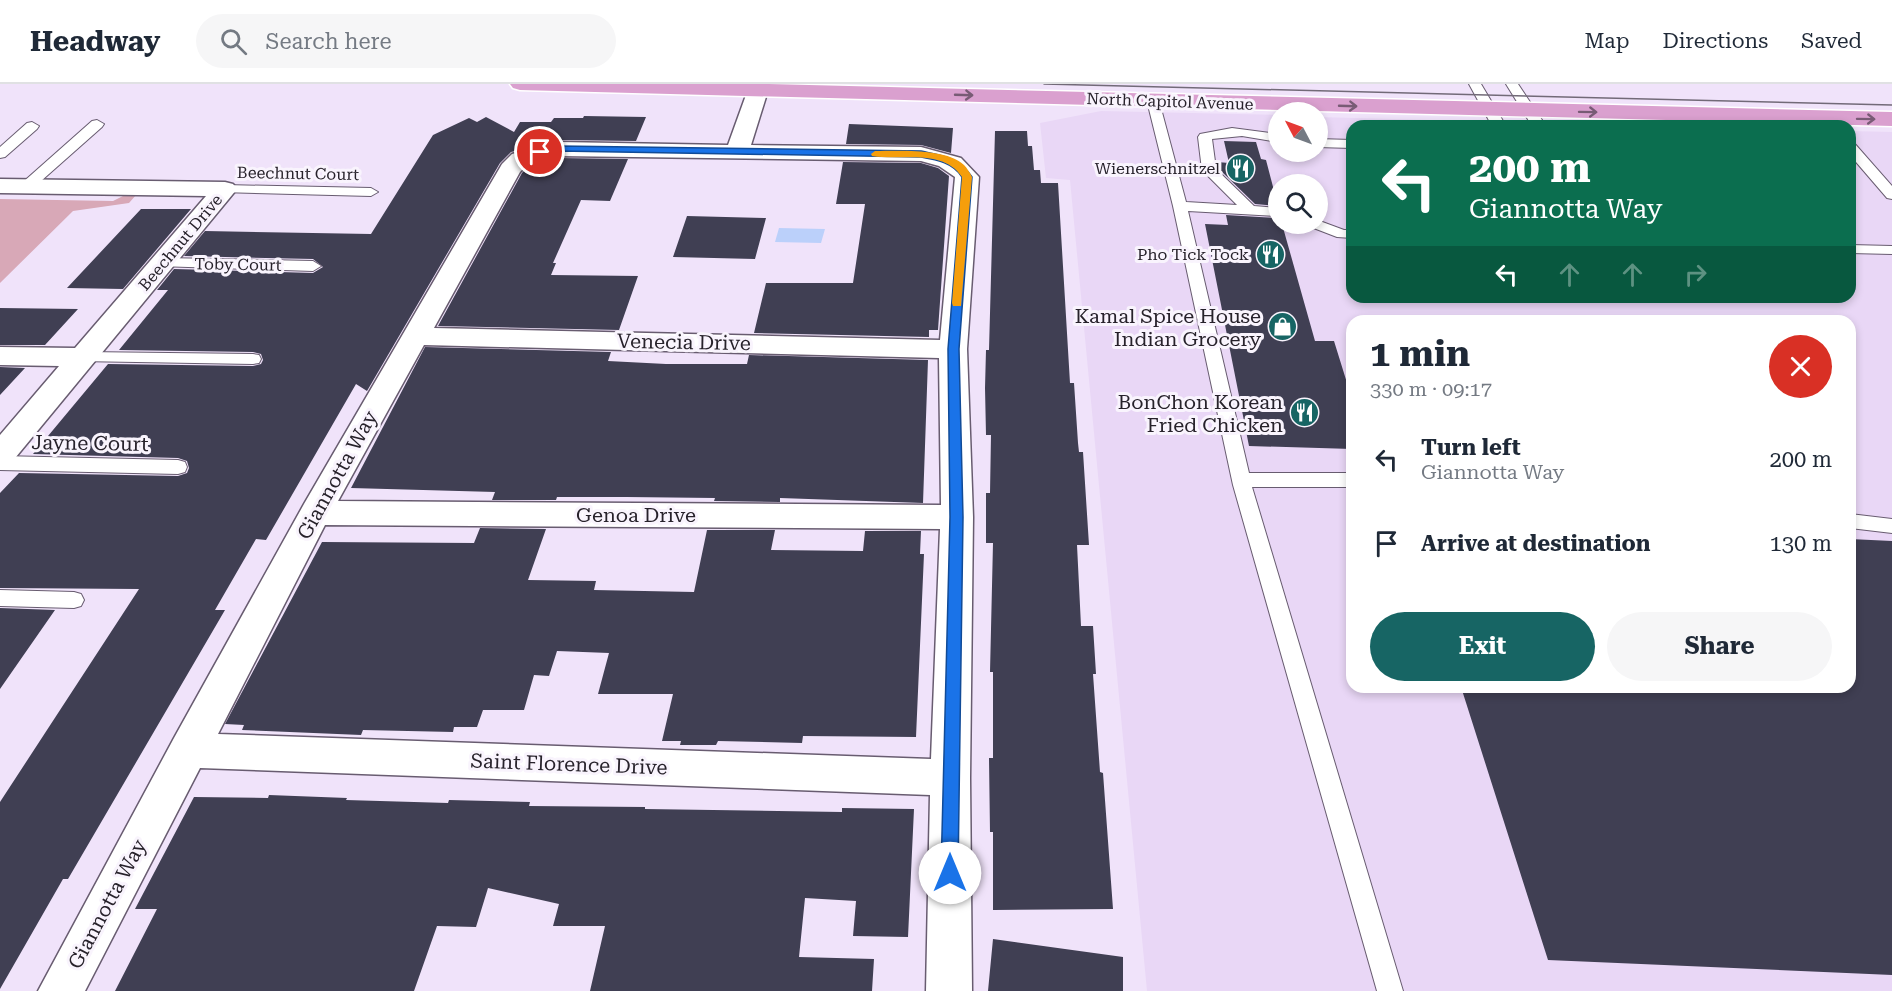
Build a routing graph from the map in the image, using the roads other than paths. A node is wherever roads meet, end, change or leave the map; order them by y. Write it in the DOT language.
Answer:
graph roads {
  1 [pos="520,84"];
  2 [pos="1475,84"];
  3 [pos="1512,84"];
  4 [pos="759,87"];
  5 [pos="1153,101"];
  6 [pos="1495,118"];
  7 [pos="1534,118"];
  8 [pos="1892,119"];
  9 [pos="1680,120"];
  10 [pos="1856,121"];
  11 [pos="97,124"];
  12 [pos="32,126"];
  13 [pos="1268,135"];
  14 [pos="1328,143"];
  15 [pos="1346,144"];
  16 [pos="737,152"];
  17 [pos="0,154"];
  18 [pos="1856,160"];
  19 [pos="0,186"];
  20 [pos="27,186"];
  21 [pos="225,189"];
  22 [pos="371,192"];
  23 [pos="1892,195"];
  24 [pos="1180,206"];
  25 [pos="1250,210"];
  26 [pos="1268,211"];
  27 [pos="1328,229"];
  28 [pos="1346,234"];
  29 [pos="1856,249"];
  30 [pos="1892,250"];
  31 [pos="163,263"];
  32 [pos="313,266"];
  33 [pos="415,336"];
  34 [pos="954,349"];
  35 [pos="0,356"];
  36 [pos="84,357"];
  37 [pos="253,359"];
  38 [pos="0,455"];
  39 [pos="0,463"];
  40 [pos="178,467"];
  41 [pos="1241,480"];
  42 [pos="1346,480"];
  43 [pos="315,513"];
  44 [pos="957,517"];
  45 [pos="1856,522"];
  46 [pos="1892,526"];
  47 [pos="0,598"];
  48 [pos="74,600"];
  49 [pos="188,750"];
  50 [pos="950,778"];
  51 [pos="61,991"];
  52 [pos="949,991"];
  53 [pos="1390,991"];
  1 -- 4 [label="main road, North Capitol Avenue"];
  2 -- 6 [label="lane"];
  3 -- 7 [label="lane"];
  4 -- 5 [label="main road, North Capitol Avenue, one-way"];
  4 -- 16 [label="street"];
  5 -- 6 [label="main road, North Capitol Avenue, one-way"];
  5 -- 24 [label="lane"];
  6 -- 7 [label="main road, North Capitol Avenue"];
  7 -- 9 [label="main road, North Capitol Avenue, one-way"];
  10 -- 8 [label="main road, North Capitol Avenue, one-way"];
  11 -- 20 [label="lane"];
  12 -- 17 [label="lane"];
  13 -- 25 [label="lane"];
  14 -- 15 [label="lane"];
  16 -- 33 [label="street, Giannotta Way"];
  16 -- 34 [label="street, Giannotta Way"];
  18 -- 23 [label="lane"];
  19 -- 20 [label="street, Beechnut Drive"];
  20 -- 21 [label="street, Beechnut Drive"];
  21 -- 22 [label="lane, Beechnut Court"];
  21 -- 31 [label="street, Beechnut Drive"];
  24 -- 25 [label="lane"];
  24 -- 41 [label="lane"];
  25 -- 26 [label="lane"];
  27 -- 28 [label="lane"];
  29 -- 30 [label="lane"];
  31 -- 32 [label="lane, Toby Court"];
  31 -- 36 [label="street, Beechnut Drive"];
  33 -- 34 [label="street, Venecia Drive"];
  33 -- 43 [label="street, Giannotta Way"];
  34 -- 44 [label="street, Giannotta Way"];
  35 -- 36 [label="street"];
  36 -- 37 [label="lane"];
  36 -- 38 [label="street, Beechnut Drive"];
  39 -- 40 [label="lane, Jayne Court"];
  41 -- 42 [label="lane"];
  41 -- 53 [label="lane"];
  43 -- 44 [label="street, Genoa Drive"];
  43 -- 49 [label="street, Giannotta Way"];
  44 -- 50 [label="street, Giannotta Way"];
  45 -- 46 [label="lane"];
  47 -- 48 [label="lane"];
  49 -- 50 [label="street, Saint Florence Drive"];
  49 -- 51 [label="street, Giannotta Way"];
  50 -- 52 [label="street, Giannotta Way"];
}
